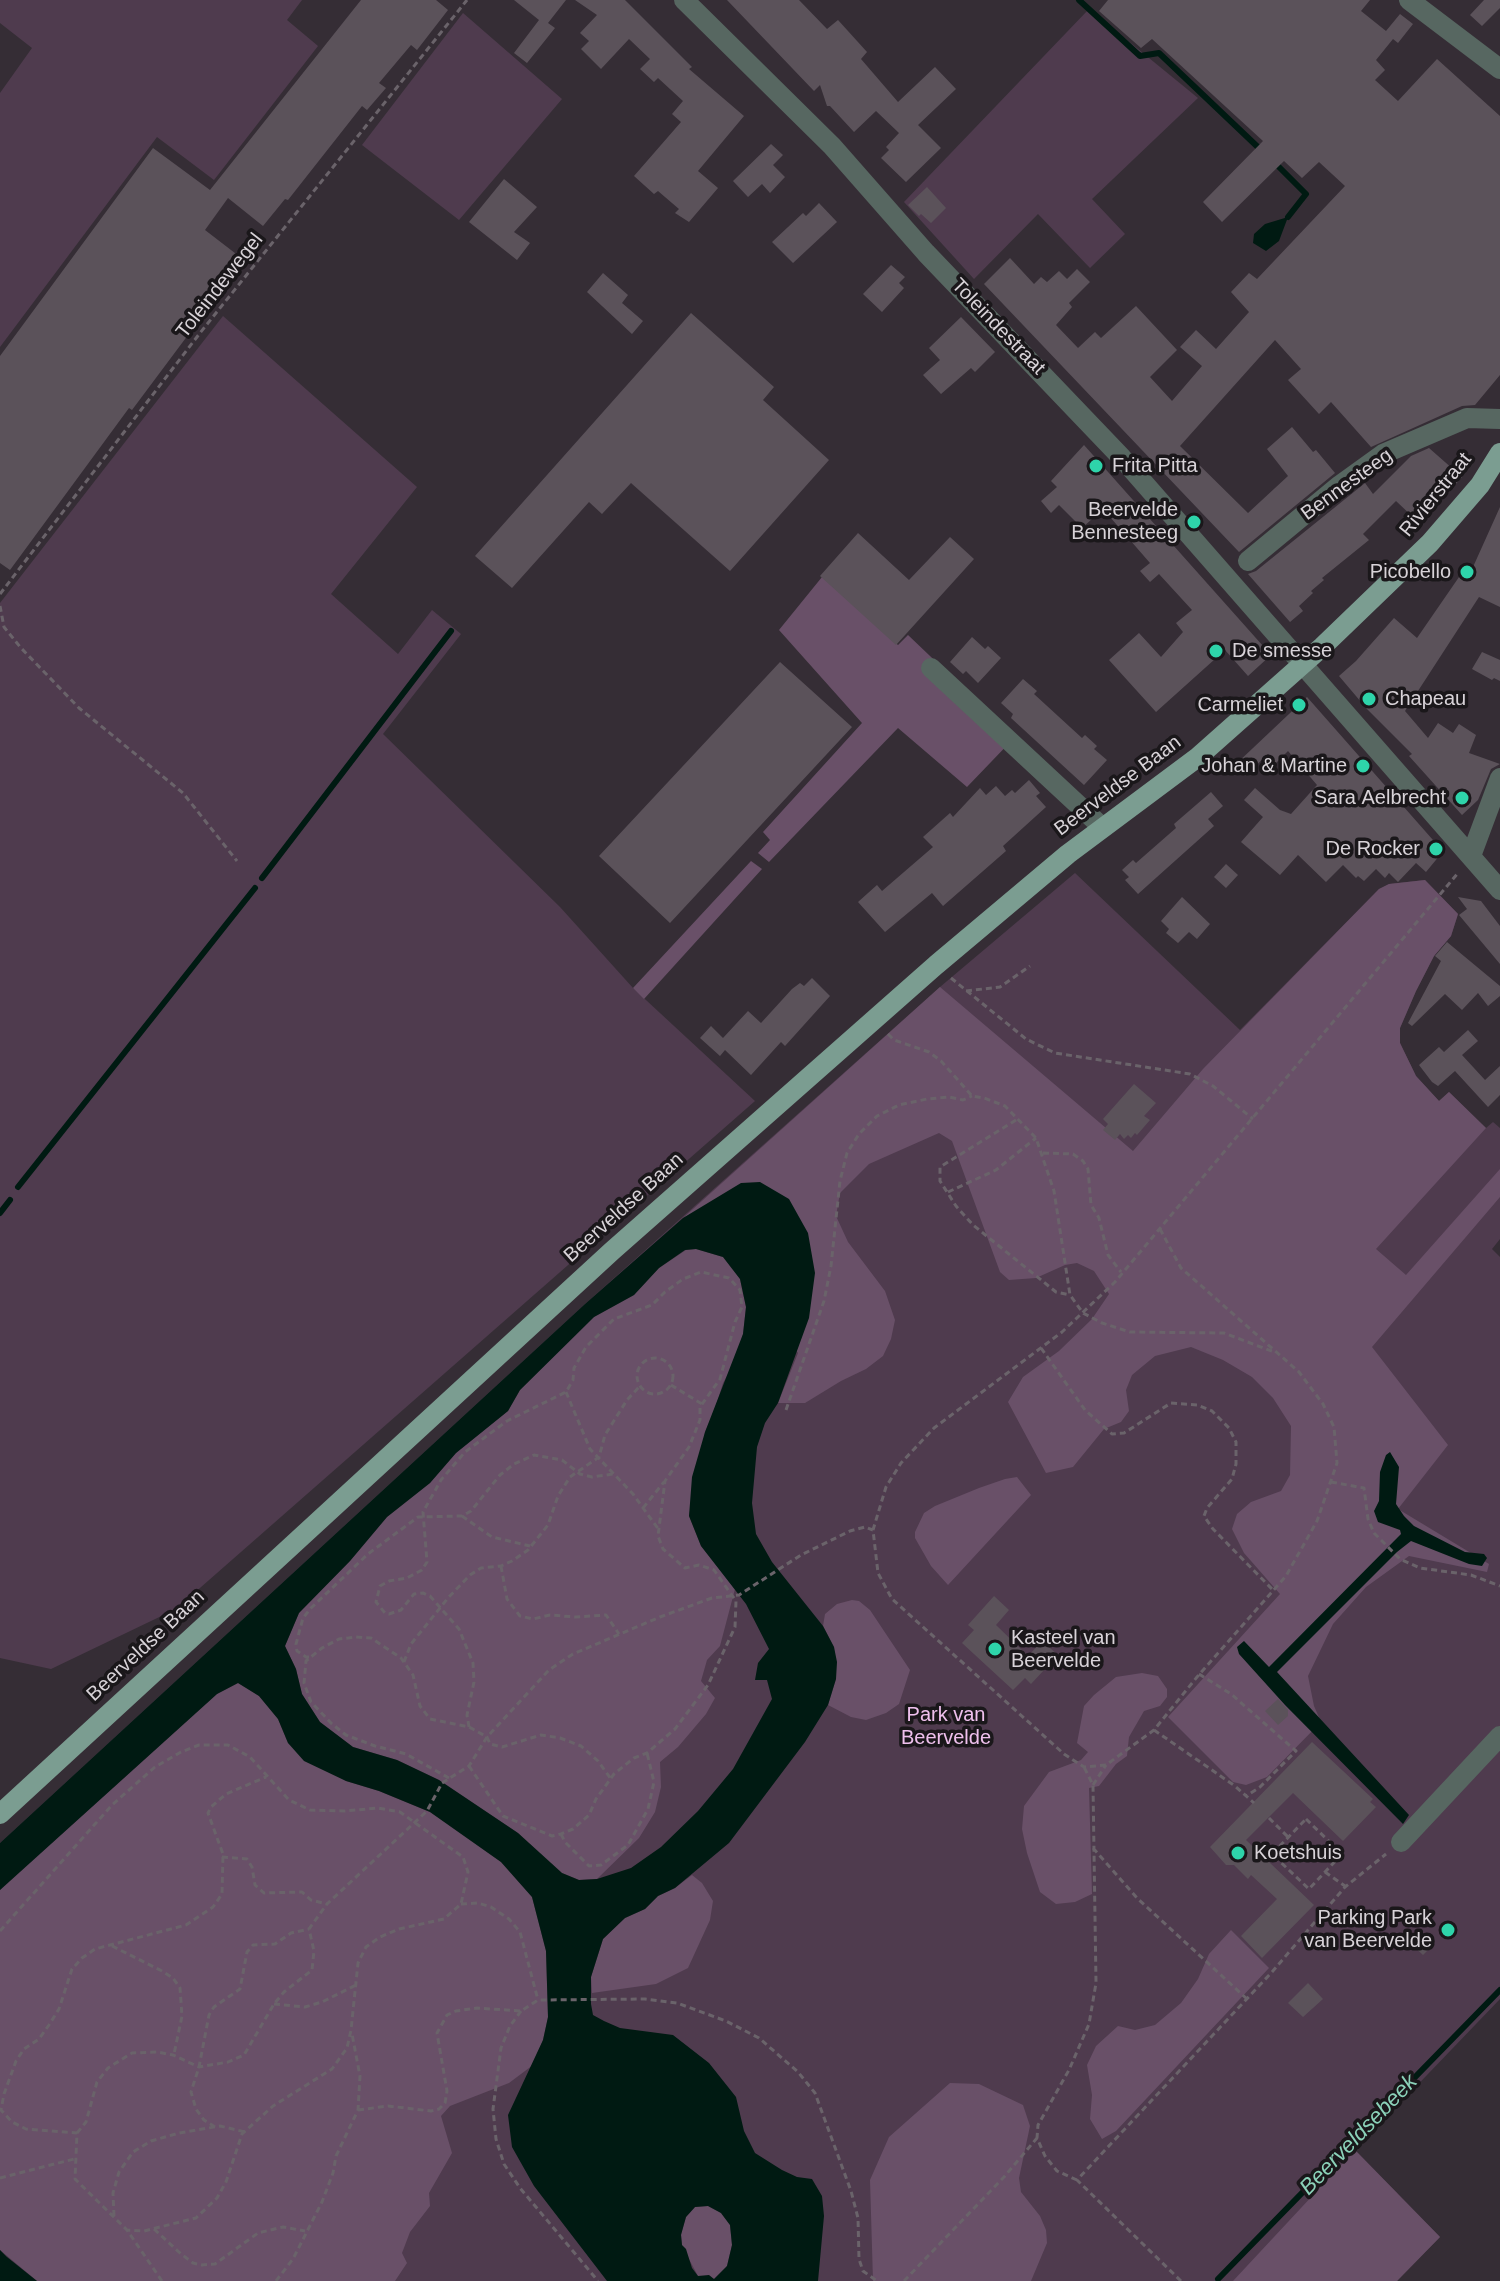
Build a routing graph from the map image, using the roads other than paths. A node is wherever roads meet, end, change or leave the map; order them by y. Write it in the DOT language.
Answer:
graph roads {
  1 [pos="684,0"];
  2 [pos="1409,0"];
  3 [pos="1500,69"];
  4 [pos="1500,419"];
  5 [pos="1500,453"];
  6 [pos="1248,561"];
  7 [pos="1303,664"];
  8 [pos="931,668"];
  9 [pos="1500,778"];
  10 [pos="1102,827"];
  11 [pos="1471,856"];
  12 [pos="1500,890"];
  13 [pos="1500,1736"];
  14 [pos="0,1814"];
  15 [pos="1401,1842"];
  1 -- 7 [label="street, Toleindestraat"];
  2 -- 3 [label="street"];
  4 -- 6 [label="street, Bennesteeg"];
  5 -- 7 [label="main road, Rivierstraat"];
  7 -- 10 [label="main road, Beerveldse Baan"];
  7 -- 11 [label="street, Toleindestraat"];
  8 -- 10 [label="street"];
  9 -- 11 [label="street"];
  10 -- 14 [label="main road, Beerveldse Baan"];
  11 -- 12 [label="street, Toleindestraat"];
  13 -- 15 [label="street"];
}
